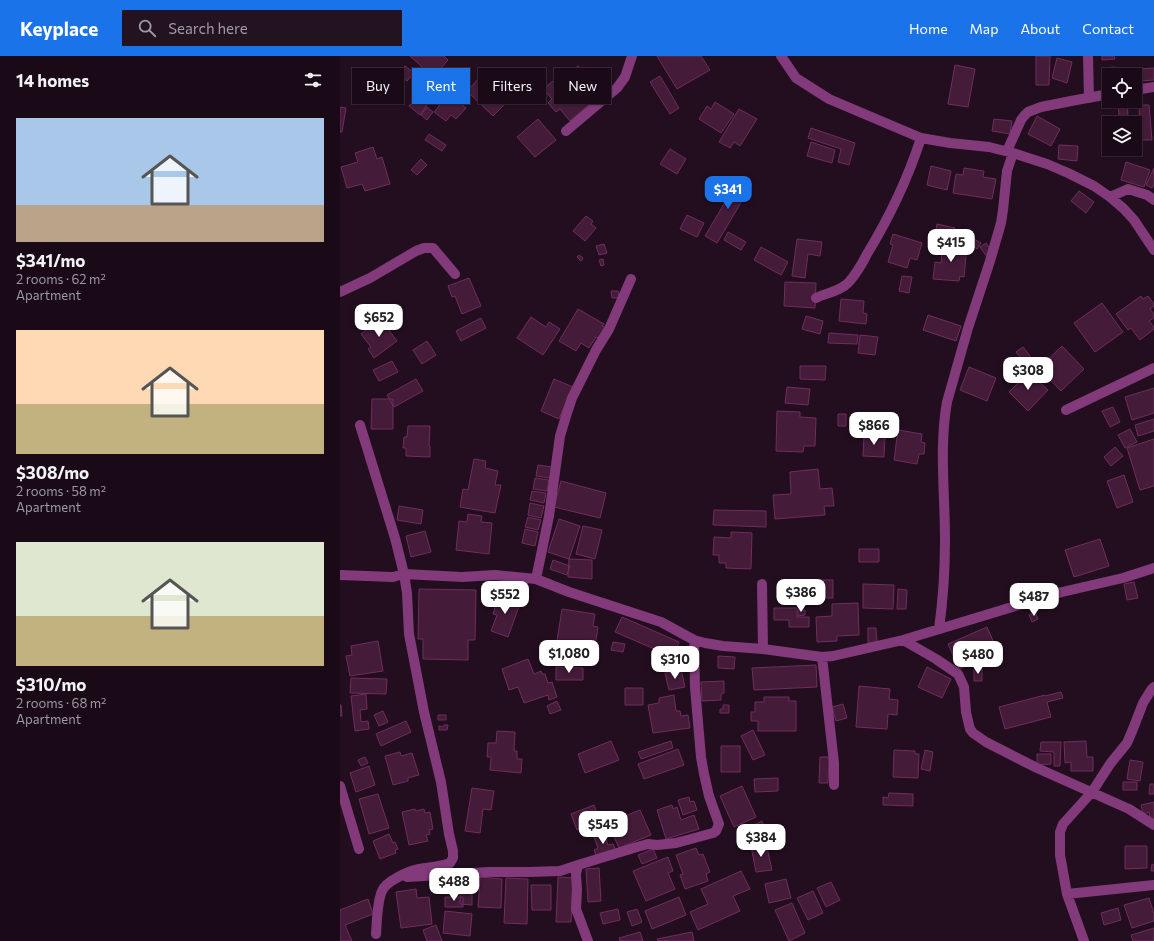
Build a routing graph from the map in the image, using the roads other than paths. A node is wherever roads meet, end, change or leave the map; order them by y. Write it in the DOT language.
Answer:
graph roads {
  1 [pos="632,56"];
  2 [pos="781,56"];
  3 [pos="1088,56"];
  4 [pos="1154,87"];
  5 [pos="1142,89"];
  6 [pos="1102,95"];
  7 [pos="1089,98"];
  8 [pos="566,130"];
  9 [pos="921,138"];
  10 [pos="1010,152"];
  11 [pos="1110,197"];
  12 [pos="1154,200"];
  13 [pos="1154,250"];
  14 [pos="455,274"];
  15 [pos="631,279"];
  16 [pos="340,292"];
  17 [pos="816,298"];
  18 [pos="1154,368"];
  19 [pos="1066,410"];
  20 [pos="360,425"];
  21 [pos="1154,568"];
  22 [pos="404,574"];
  23 [pos="340,575"];
  24 [pos="536,579"];
  25 [pos="762,584"];
  26 [pos="939,629"];
  27 [pos="694,640"];
  28 [pos="903,640"];
  29 [pos="763,649"];
  30 [pos="822,657"];
  31 [pos="1154,687"];
  32 [pos="834,785"];
  33 [pos="340,786"];
  34 [pos="1092,792"];
  35 [pos="1154,825"];
  36 [pos="359,849"];
  37 [pos="578,865"];
  38 [pos="399,877"];
  39 [pos="1154,885"];
  40 [pos="1067,894"];
  41 [pos="376,934"];
  42 [pos="588,941"];
  43 [pos="1084,941"];
  1 -- 8 [label="street"];
  2 -- 9 [label="street"];
  3 -- 7 [label="street"];
  4 -- 5 [label="street"];
  6 -- 7 [label="street"];
  7 -- 10 [label="street"];
  9 -- 10 [label="street"];
  9 -- 17 [label="street"];
  10 -- 11 [label="street"];
  10 -- 26 [label="street"];
  11 -- 12 [label="street"];
  11 -- 13 [label="street"];
  14 -- 16 [label="street"];
  15 -- 24 [label="street"];
  18 -- 19 [label="street"];
  20 -- 22 [label="street"];
  21 -- 26 [label="street"];
  22 -- 23 [label="street"];
  22 -- 24 [label="street"];
  22 -- 38 [label="street"];
  24 -- 27 [label="street"];
  25 -- 29 [label="street"];
  26 -- 28 [label="street"];
  27 -- 29 [label="street"];
  27 -- 37 [label="street"];
  28 -- 30 [label="street"];
  28 -- 34 [label="street"];
  29 -- 30 [label="street"];
  30 -- 32 [label="street"];
  31 -- 34 [label="street"];
  33 -- 36 [label="street"];
  34 -- 35 [label="street"];
  34 -- 40 [label="street"];
  37 -- 38 [label="street"];
  37 -- 42 [label="street"];
  38 -- 41 [label="street"];
  39 -- 40 [label="street"];
  40 -- 43 [label="street"];
}
